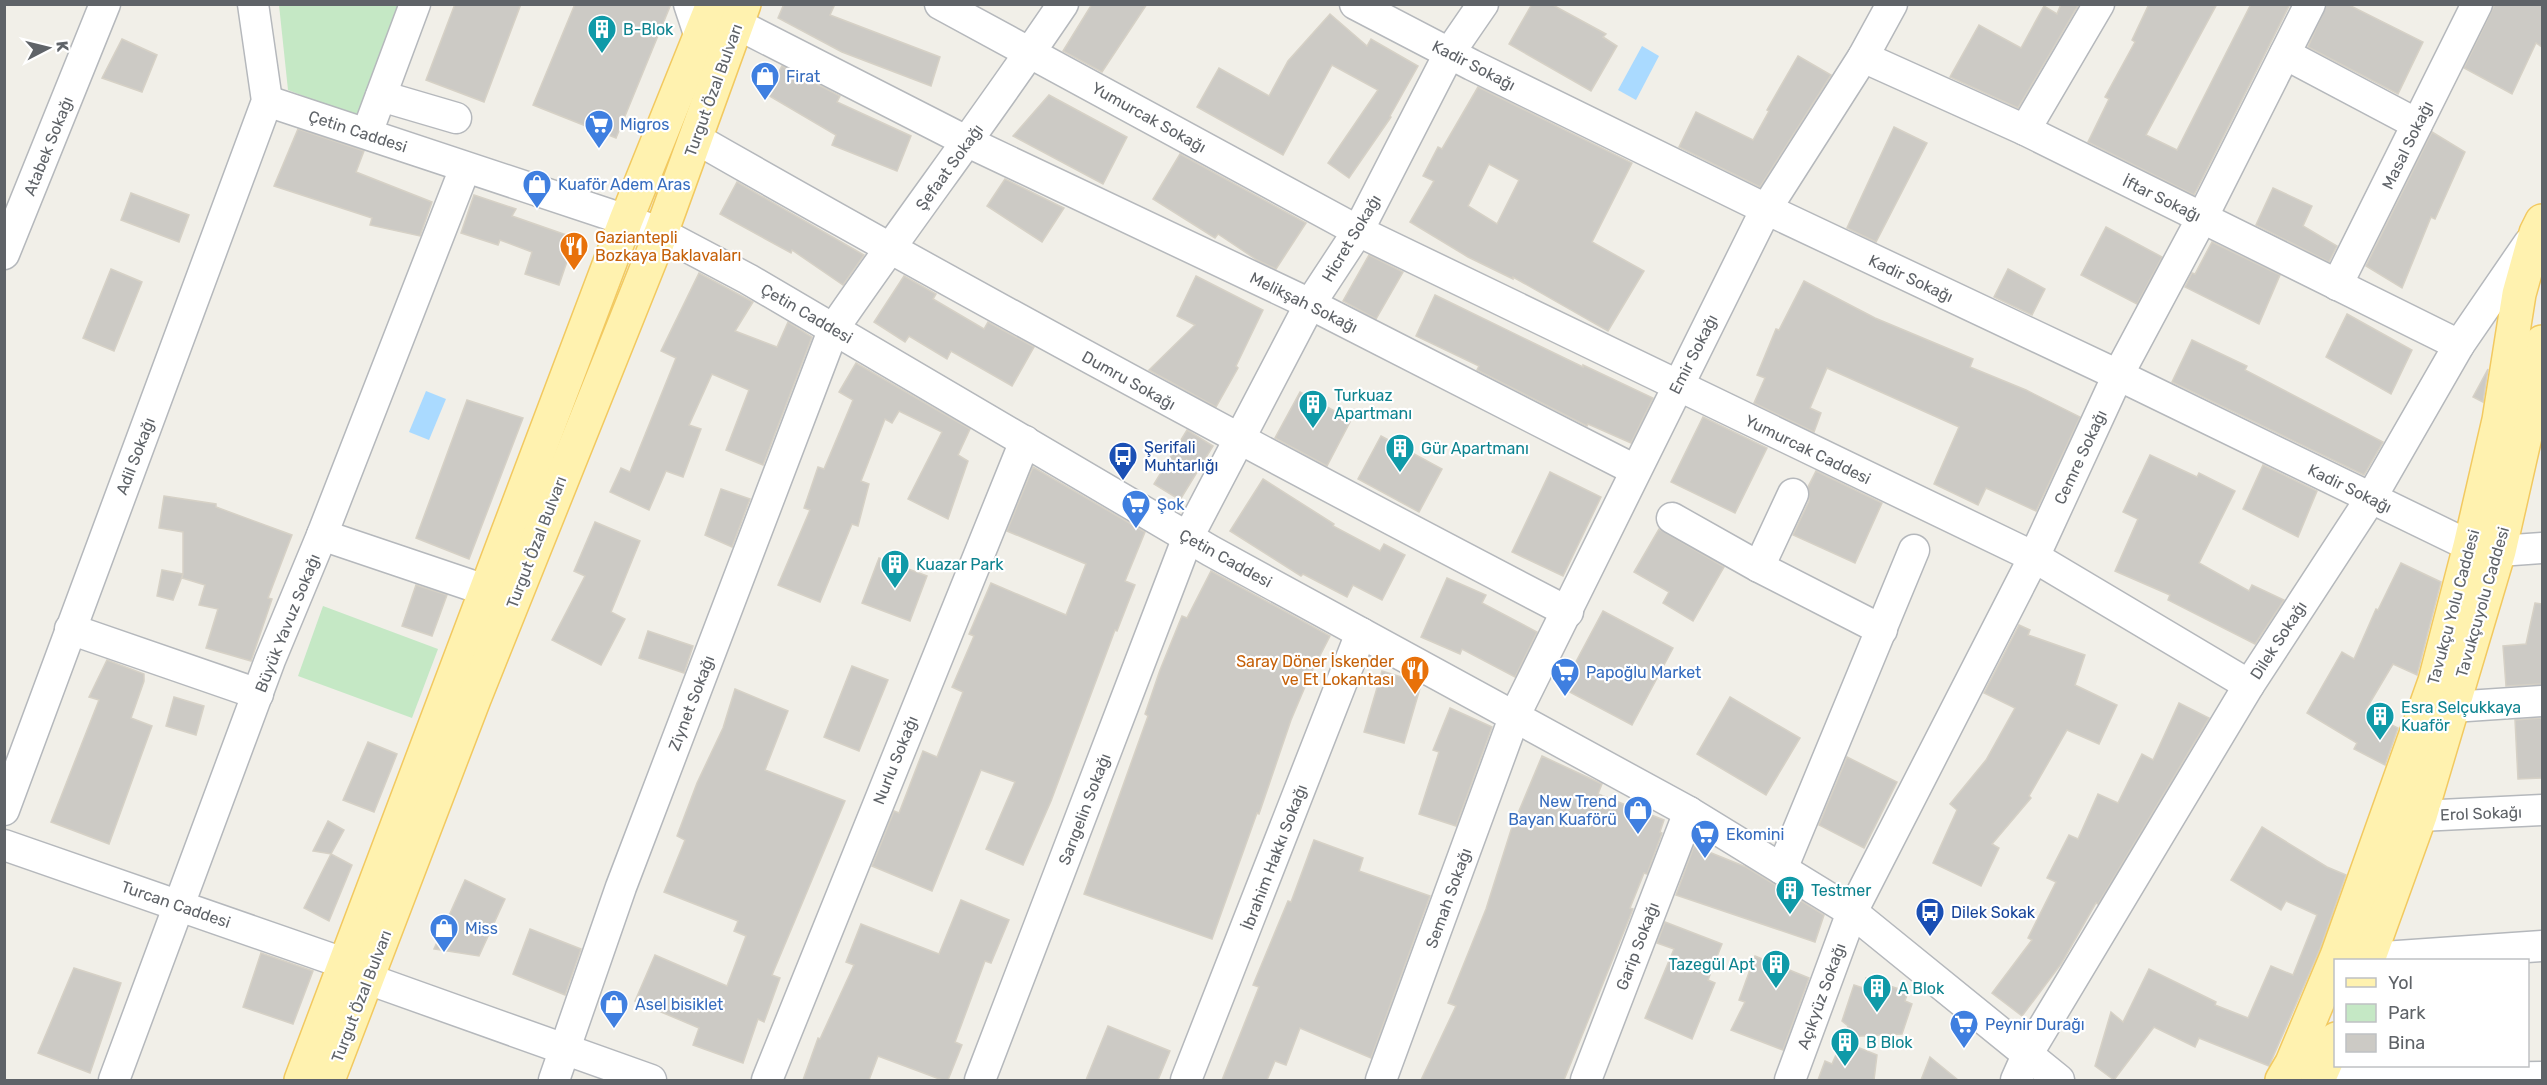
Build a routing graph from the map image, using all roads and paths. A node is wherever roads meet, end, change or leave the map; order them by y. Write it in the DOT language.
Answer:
graph roads {
  1 [pos="105,4"];
  2 [pos="253,4"];
  3 [pos="416,4"];
  4 [pos="689,4"];
  5 [pos="940,4"];
  6 [pos="1063,4"];
  7 [pos="1355,4"];
  8 [pos="1483,4"];
  9 [pos="1892,4"];
  10 [pos="2099,4"];
  11 [pos="2310,4"];
  12 [pos="2477,4"];
  13 [pos="731,11"];
  14 [pos="700,37"];
  15 [pos="1030,52"];
  16 [pos="1450,52"];
  17 [pos="2285,54"];
  18 [pos="1863,57"];
  19 [pos="381,96"];
  20 [pos="267,102"];
  21 [pos="456,118"];
  22 [pos="2417,124"];
  23 [pos="2025,130"];
  24 [pos="367,133"];
  25 [pos="695,138"];
  26 [pos="968,142"];
  27 [pos="465,168"];
  28 [pos="1766,209"];
  29 [pos="2202,218"];
  30 [pos="626,220"];
  31 [pos="2539,227"];
  32 [pos="1358,231"];
  33 [pos="661,233"];
  34 [pos="889,249"];
  35 [pos="4,254"];
  36 [pos="2337,285"];
  37 [pos="1310,304"];
  38 [pos="834,328"];
  39 [pos="2542,342"];
  40 [pos="2459,345"];
  41 [pos="2118,375"];
  42 [pos="1677,386"];
  43 [pos="2536,418"];
  44 [pos="1239,440"];
  45 [pos="1025,441"];
  46 [pos="1635,470"];
  47 [pos="1793,494"];
  48 [pos="2371,498"];
  49 [pos="1672,518"];
  50 [pos="322,535"];
  51 [pos="1188,537"];
  52 [pos="2542,548"];
  53 [pos="2484,549"];
  54 [pos="1914,550"];
  55 [pos="2034,557"];
  56 [pos="1759,567"];
  57 [pos="485,590"];
  58 [pos="1568,612"];
  59 [pos="70,629"];
  60 [pos="1882,630"];
  61 [pos="1361,633"];
  62 [pos="2249,685"];
  63 [pos="258,694"];
  64 [pos="2542,700"];
  65 [pos="2452,708"];
  66 [pos="1515,715"];
  67 [pos="4,810"];
  68 [pos="2542,810"];
  69 [pos="1689,812"];
  70 [pos="2420,816"];
  71 [pos="4,845"];
  72 [pos="1782,869"];
  73 [pos="180,905"];
  74 [pos="1852,912"];
  75 [pos="2542,946"];
  76 [pos="2336,959"];
  77 [pos="2369,959"];
  78 [pos="2334,964"];
  79 [pos="357,973"];
  80 [pos="2334,1044"];
  81 [pos="564,1050"];
  82 [pos="2028,1053"];
  83 [pos="2542,1077"];
  84 [pos="114,1080"];
  85 [pos="301,1080"];
  86 [pos="328,1080"];
  87 [pos="554,1080"];
  88 [pos="651,1080"];
  89 [pos="767,1080"];
  90 [pos="980,1080"];
  91 [pos="1186,1080"];
  92 [pos="1381,1080"];
  93 [pos="1586,1080"];
  94 [pos="1790,1080"];
  95 [pos="2016,1080"];
  96 [pos="2059,1080"];
  97 [pos="2282,1080"];
  98 [pos="2318,1080"];
  99 [pos="2340,1080"];
  1 -- 35 [label="street, Atabek Sokağı"];
  2 -- 20 [label="street"];
  3 -- 19 [label="street"];
  4 -- 14 [label="street"];
  5 -- 15 [label="street, Yumurcak Sokağı"];
  6 -- 15 [label="street, Şefaat Sokağı"];
  7 -- 16 [label="street, Kadir Sokağı"];
  8 -- 16 [label="street, Hicret Sokağı"];
  9 -- 18 [label="street, Emir Sokağı"];
  10 -- 23 [label="street"];
  11 -- 17 [label="street, Cemre Sokağı"];
  12 -- 22 [label="street, Masal Sokağı"];
  13 -- 14 [label="main road, Turgut Özal Bulvarı"];
  13 -- 25 [label="main road, Turgut Özal Bulvarı"];
  13 -- 26 [label="street"];
  14 -- 30 [label="main road, Turgut Özal Bulvarı"];
  15 -- 26 [label="street, Şefaat Sokağı"];
  15 -- 32 [label="street, Yumurcak Sokağı"];
  16 -- 28 [label="street, Kadir Sokağı"];
  16 -- 32 [label="street, Hicret Sokağı"];
  17 -- 22 [label="street"];
  17 -- 29 [label="street, Cemre Sokağı"];
  18 -- 23 [label="street, İftar Sokağı"];
  18 -- 28 [label="street, Emir Sokağı"];
  19 -- 21 [label="street"];
  19 -- 24 [label="street"];
  20 -- 24 [label="street, Çetin Caddesi"];
  20 -- 59 [label="street, Adil Sokağı"];
  22 -- 36 [label="street, Masal Sokağı"];
  23 -- 29 [label="street, İftar Sokağı"];
  24 -- 27 [label="street, Çetin Caddesi"];
  25 -- 33 [label="main road, Turgut Özal Bulvarı"];
  25 -- 34 [label="street, Dumru Sokağı"];
  26 -- 34 [label="street, Şefaat Sokağı"];
  26 -- 37 [label="street, Melikşah Sokağı"];
  27 -- 30 [label="street, Çetin Caddesi"];
  27 -- 50 [label="street, Büyük Yavuz Sokağı"];
  28 -- 41 [label="street, Kadir Sokağı"];
  28 -- 42 [label="street, Emir Sokağı"];
  29 -- 36 [label="street, İftar Sokağı"];
  29 -- 41 [label="street, Cemre Sokağı"];
  30 -- 33 [label="street, Çetin Caddesi"];
  30 -- 57 [label="main road, Turgut Özal Bulvarı"];
  31 -- 40 [label="street, Dilek Sokağı"];
  31 -- 53 [label="main road, Tavukçu Yolu Caddesi"];
  32 -- 37 [label="street, Hicret Sokağı"];
  32 -- 42 [label="street, Yumurcak Caddesi"];
  33 -- 38 [label="street, Çetin Caddesi"];
  33 -- 79 [label="main road, Turgut Özal Bulvarı"];
  34 -- 38 [label="street, Şefaat Sokağı"];
  34 -- 44 [label="street, Dumru Sokağı"];
  36 -- 40 [label="street, İftar Sokağı"];
  37 -- 44 [label="street, Hicret Sokağı"];
  37 -- 46 [label="street, Melikşah Sokağı"];
  38 -- 45 [label="street, Çetin Caddesi"];
  38 -- 81 [label="street, Ziynet Sokağı"];
  39 -- 43 [label="main road, Tavukçuyolu Caddesi"];
  40 -- 48 [label="street, Dilek Sokağı"];
  41 -- 48 [label="street, Kadir Sokağı"];
  41 -- 55 [label="street, Cemre Sokağı"];
  42 -- 46 [label="street, Emir Sokağı"];
  42 -- 55 [label="street, Yumurcak Caddesi"];
  43 -- 53 [label="main road, Tavukçuyolu Caddesi"];
  44 -- 51 [label="street, Hicret Sokağı"];
  44 -- 58 [label="street, Dumru Sokağı"];
  45 -- 51 [label="street, Çetin Caddesi"];
  45 -- 89 [label="street, Nurlu Sokağı"];
  46 -- 58 [label="street, Emir Sokağı"];
  47 -- 56 [label="street"];
  48 -- 53 [label="street, Kadir Sokağı"];
  48 -- 62 [label="street, Dilek Sokağı"];
  49 -- 56 [label="street"];
  50 -- 57 [label="street"];
  50 -- 63 [label="street, Büyük Yavuz Sokağı"];
  51 -- 61 [label="street, Çetin Caddesi"];
  51 -- 90 [label="street, Sarıgelin Sokağı"];
  52 -- 53 [label="street"];
  53 -- 65 [label="main road, Tavukçuyolu Caddesi"];
  53 -- 76 [label="main road, Tavukçu Yolu Caddesi"];
  54 -- 60 [label="street"];
  55 -- 62 [label="street, Yumurcak Caddesi"];
  55 -- 74 [label="street, Cemre Sokağı"];
  56 -- 60 [label="street"];
  57 -- 79 [label="main road, Turgut Özal Bulvarı"];
  58 -- 66 [label="street, Emir Sokağı"];
  59 -- 63 [label="street"];
  59 -- 67 [label="street, Adil Sokağı"];
  60 -- 72 [label="street"];
  61 -- 66 [label="street, Çetin Caddesi"];
  61 -- 91 [label="street, İbrahim Hakkı Sokağı"];
  62 -- 82 [label="street, Dilek Sokağı"];
  63 -- 73 [label="street, Büyük Yavuz Sokağı"];
  64 -- 65 [label="street"];
  65 -- 70 [label="main road, Tavukçuyolu Caddesi"];
  66 -- 69 [label="street, Çetin Caddesi"];
  66 -- 92 [label="street, Semah Sokağı"];
  68 -- 70 [label="street, Erol Sokağı"];
  69 -- 72 [label="street, Çetin Caddesi"];
  69 -- 93 [label="street, Garip Sokağı"];
  70 -- 77 [label="main road, Tavukçuyolu Caddesi"];
  71 -- 73 [label="street, Turcan Caddesi"];
  72 -- 74 [label="street, Çetin Caddesi"];
  73 -- 79 [label="street, Turcan Caddesi"];
  73 -- 84 [label="street, Büyük Yavuz Sokağı"];
  74 -- 82 [label="street, Çetin Caddesi"];
  74 -- 94 [label="street, Açıkyüz Sokağı"];
  75 -- 77 [label="street"];
  78 -- 97 [label="main road, Tavukçu Yolu Caddesi"];
  79 -- 81 [label="street, Turcan Caddesi"];
  79 -- 85 [label="main road, Turgut Özal Bulvarı"];
  79 -- 86 [label="main road, Turgut Özal Bulvarı"];
  80 -- 98 [label="main road"];
  81 -- 87 [label="street, Ziynet Sokağı"];
  81 -- 88 [label="street, Turcan Caddesi"];
  82 -- 95 [label="street, Dilek Sokağı"];
  82 -- 96 [label="street, Çetin Caddesi"];
  83 -- 99 [label="street"];
}
